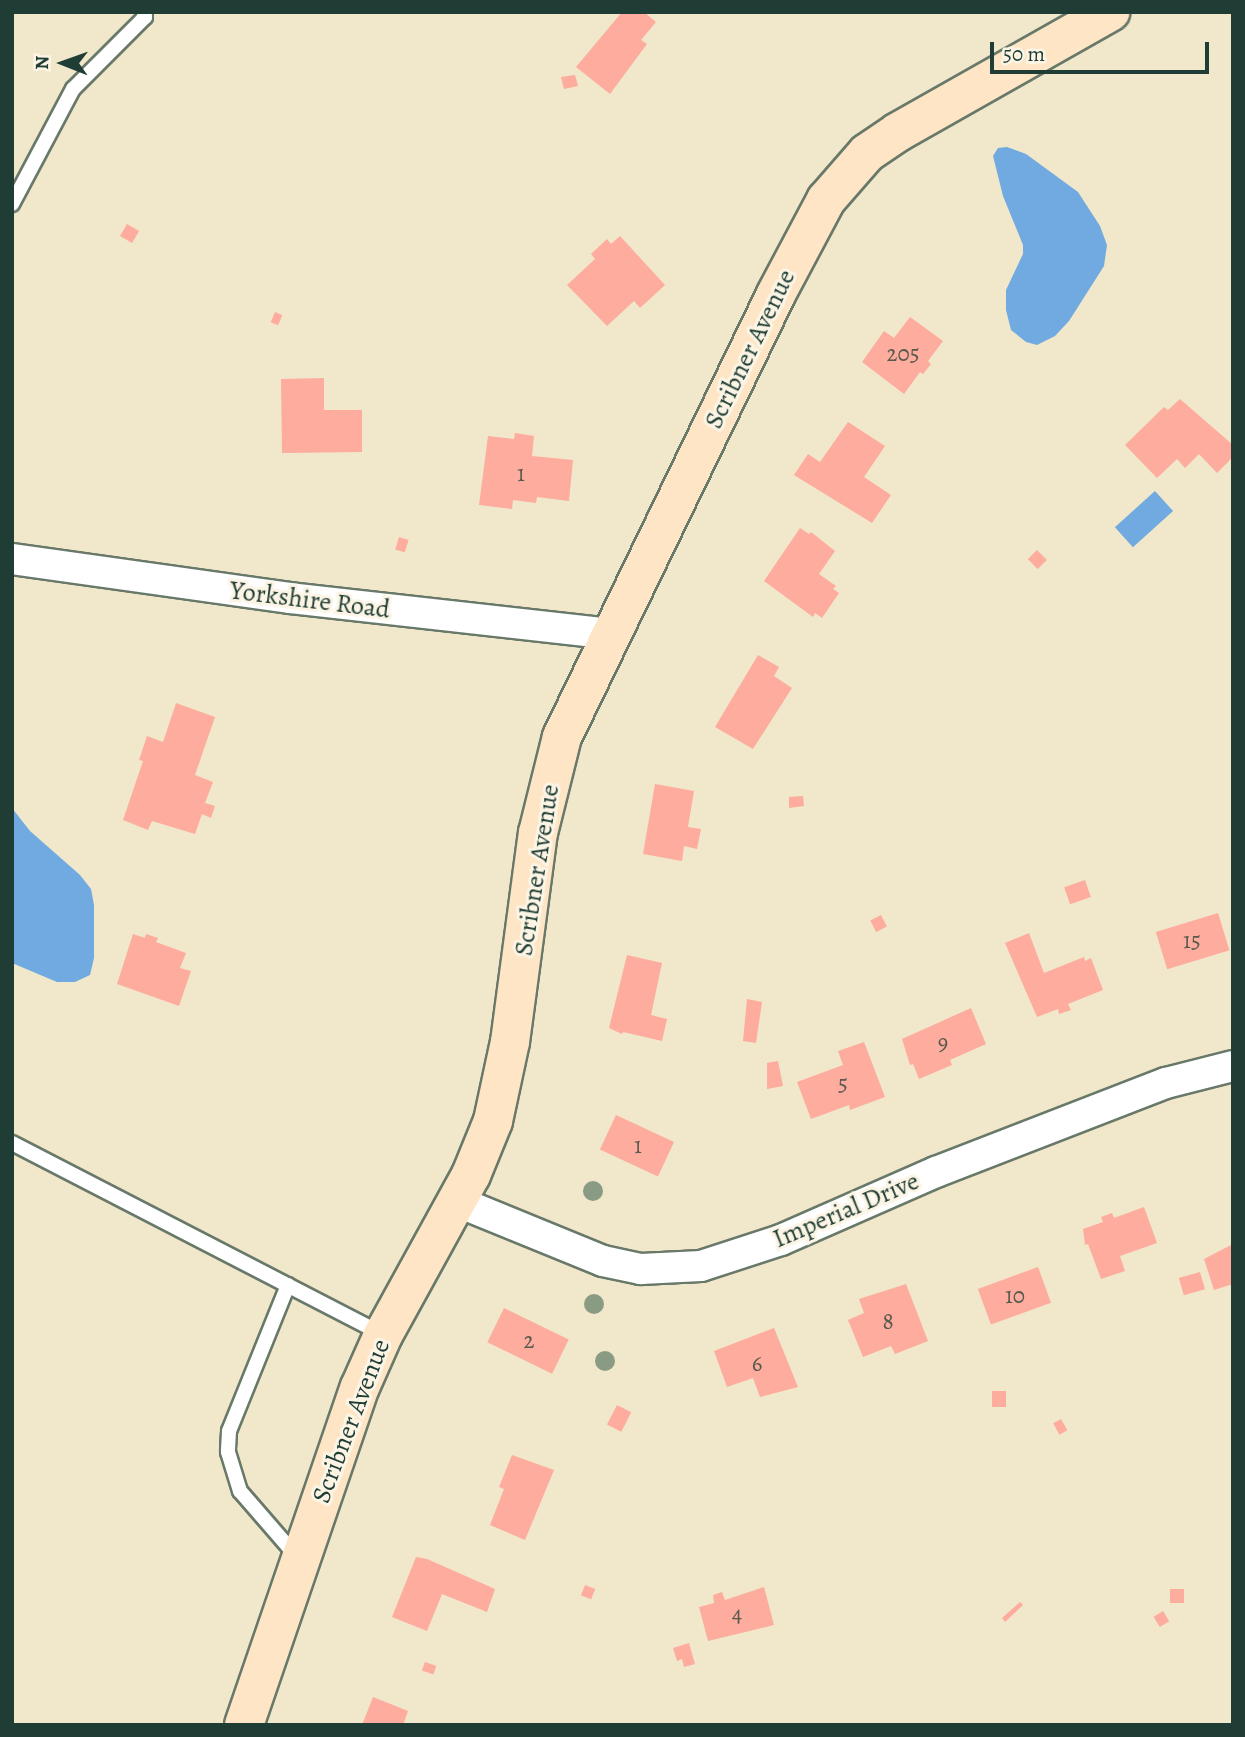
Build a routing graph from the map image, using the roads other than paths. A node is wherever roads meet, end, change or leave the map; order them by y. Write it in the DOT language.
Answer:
graph roads {
  1 [pos="144,12"];
  2 [pos="1110,12"];
  3 [pos="12,204"];
  4 [pos="12,559"];
  5 [pos="609,634"];
  6 [pos="1233,1066"];
  7 [pos="12,1143"];
  8 [pos="456,1201"];
  9 [pos="288,1285"];
  10 [pos="383,1335"];
  11 [pos="300,1561"];
  12 [pos="244,1725"];
  1 -- 3 [label="lane"];
  2 -- 5 [label="street, Scribner Avenue"];
  4 -- 5 [label="street, Yorkshire Road"];
  5 -- 8 [label="street, Scribner Avenue"];
  6 -- 8 [label="street, Imperial Drive"];
  7 -- 9 [label="lane"];
  8 -- 10 [label="street, Scribner Avenue"];
  9 -- 10 [label="lane"];
  9 -- 11 [label="lane"];
  10 -- 11 [label="street, Scribner Avenue"];
  11 -- 12 [label="street, Scribner Avenue"];
}
